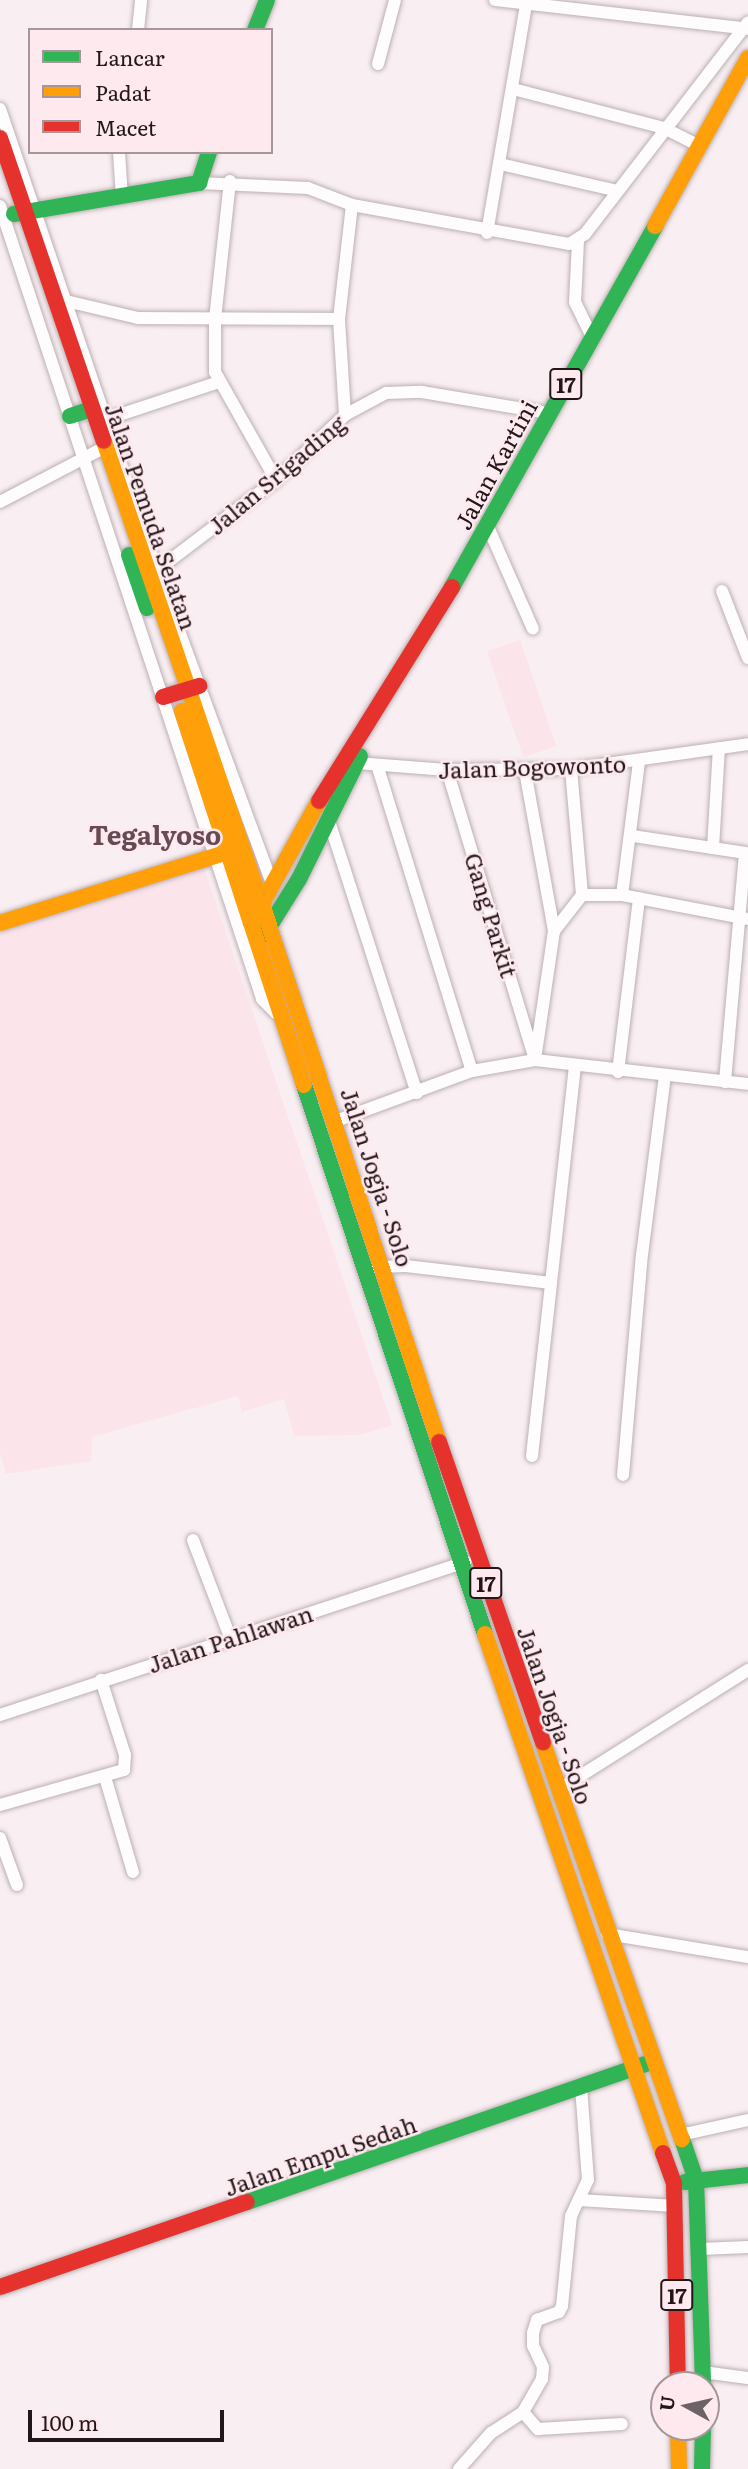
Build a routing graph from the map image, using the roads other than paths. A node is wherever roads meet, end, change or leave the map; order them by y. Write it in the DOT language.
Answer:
graph roads {
  1 [pos="141,0"];
  2 [pos="395,0"];
  3 [pos="495,0"];
  4 [pos="262,1"];
  5 [pos="527,3"];
  6 [pos="616,6"];
  7 [pos="746,26"];
  8 [pos="138,28"];
  9 [pos="255,28"];
  10 [pos="748,58"];
  11 [pos="378,64"];
  12 [pos="513,89"];
  13 [pos="0,109"];
  14 [pos="664,128"];
  15 [pos="0,138"];
  16 [pos="699,146"];
  17 [pos="119,154"];
  18 [pos="208,154"];
  19 [pos="500,164"];
  20 [pos="0,170"];
  21 [pos="230,181"];
  22 [pos="199,183"];
  23 [pos="618,191"];
  24 [pos="122,198"];
  25 [pos="352,205"];
  26 [pos="18,210"];
  27 [pos="487,233"];
  28 [pos="578,241"];
  29 [pos="66,301"];
  30 [pos="215,318"];
  31 [pos="339,319"];
  32 [pos="592,337"];
  33 [pos="219,382"];
  34 [pos="81,412"];
  35 [pos="548,413"];
  36 [pos="345,415"];
  37 [pos="107,419"];
  38 [pos="94,452"];
  39 [pos="276,480"];
  40 [pos="0,502"];
  41 [pos="488,527"];
  42 [pos="148,577"];
  43 [pos="722,591"];
  44 [pos="533,629"];
  45 [pos="748,658"];
  46 [pos="181,691"];
  47 [pos="380,708"];
  48 [pos="748,744"];
  49 [pos="719,748"];
  50 [pos="195,750"];
  51 [pos="639,762"];
  52 [pos="357,763"];
  53 [pos="378,768"];
  54 [pos="571,769"];
  55 [pos="447,770"];
  56 [pos="525,771"];
  57 [pos="329,821"];
  58 [pos="633,836"];
  59 [pos="713,848"];
  60 [pos="229,852"];
  61 [pos="274,887"];
  62 [pos="582,895"];
  63 [pos="622,895"];
  64 [pos="639,898"];
  65 [pos="263,907"];
  66 [pos="744,919"];
  67 [pos="0,923"];
  68 [pos="251,923"];
  69 [pos="271,927"];
  70 [pos="554,931"];
  71 [pos="257,942"];
  72 [pos="281,1019"];
  73 [pos="535,1058"];
  74 [pos="575,1067"];
  75 [pos="472,1071"];
  76 [pos="618,1072"];
  77 [pos="665,1076"];
  78 [pos="725,1082"];
  79 [pos="748,1084"];
  80 [pos="417,1093"];
  81 [pos="336,1121"];
  82 [pos="375,1268"];
  83 [pos="551,1283"];
  84 [pos="532,1456"];
  85 [pos="623,1475"];
  86 [pos="193,1540"];
  87 [pos="478,1559"];
  88 [pos="461,1563"];
  89 [pos="230,1637"];
  90 [pos="748,1670"];
  91 [pos="101,1680"];
  92 [pos="0,1715"];
  93 [pos="105,1777"];
  94 [pos="558,1790"];
  95 [pos="0,1805"];
  96 [pos="0,1838"];
  97 [pos="133,1872"];
  98 [pos="16,1885"];
  99 [pos="606,1933"];
  100 [pos="748,1957"];
  101 [pos="653,2060"];
  102 [pos="634,2068"];
  103 [pos="581,2087"];
  104 [pos="748,2120"];
  105 [pos="680,2135"];
  106 [pos="748,2175"];
  107 [pos="696,2180"];
  108 [pos="674,2184"];
  109 [pos="579,2200"];
  110 [pos="675,2206"];
  111 [pos="748,2247"];
  112 [pos="700,2249"];
  113 [pos="0,2287"];
  114 [pos="678,2371"];
  115 [pos="703,2371"];
  116 [pos="748,2378"];
  117 [pos="720,2379"];
  118 [pos="523,2412"];
  119 [pos="622,2424"];
  120 [pos="678,2441"];
  121 [pos="703,2441"];
  122 [pos="459,2469"];
  123 [pos="679,2469"];
  124 [pos="702,2469"];
  1 -- 8 [label="street"];
  2 -- 11 [label="street"];
  3 -- 5 [label="street"];
  4 -- 9 [label="main road"];
  5 -- 6 [label="street"];
  5 -- 12 [label="street"];
  6 -- 7 [label="street"];
  7 -- 14 [label="street"];
  10 -- 16 [label="main road, Jalan Kartini / 17"];
  12 -- 14 [label="street"];
  12 -- 19 [label="street"];
  13 -- 26 [label="street"];
  14 -- 16 [label="street"];
  14 -- 23 [label="street"];
  15 -- 26 [label="main road, Jalan Pemuda Selatan"];
  16 -- 32 [label="main road, Jalan Kartini / 17"];
  17 -- 24 [label="street"];
  18 -- 22 [label="main road"];
  19 -- 23 [label="street"];
  19 -- 27 [label="street"];
  20 -- 26 [label="main road, Jalan Pemuda Selatan"];
  21 -- 22 [label="street"];
  21 -- 25 [label="street"];
  21 -- 30 [label="street"];
  22 -- 24 [label="main road"];
  23 -- 28 [label="street"];
  24 -- 26 [label="main road"];
  25 -- 27 [label="street"];
  25 -- 31 [label="street"];
  26 -- 29 [label="street"];
  26 -- 34 [label="main road, Jalan Pemuda Selatan"];
  26 -- 34 [label="street"];
  27 -- 28 [label="street"];
  28 -- 32 [label="street"];
  29 -- 30 [label="street"];
  29 -- 37 [label="street"];
  30 -- 31 [label="street"];
  30 -- 33 [label="street"];
  31 -- 36 [label="street"];
  32 -- 35 [label="main road, Jalan Kartini / 17"];
  33 -- 37 [label="street"];
  33 -- 39 [label="street"];
  34 -- 38 [label="main road, Jalan Pemuda Selatan"];
  34 -- 38 [label="street"];
  35 -- 36 [label="street, Jalan Srigading"];
  35 -- 41 [label="main road, Jalan Kartini / 17"];
  36 -- 39 [label="street, Jalan Srigading"];
  37 -- 42 [label="street"];
  38 -- 40 [label="street"];
  38 -- 42 [label="main road, Jalan Pemuda Selatan"];
  38 -- 46 [label="street"];
  39 -- 42 [label="street, Jalan Srigading"];
  41 -- 44 [label="street"];
  41 -- 47 [label="main road, Jalan Kartini / 17"];
  42 -- 46 [label="main road, Jalan Pemuda Selatan"];
  43 -- 45 [label="street"];
  46 -- 50 [label="main road, Jalan Pemuda Selatan"];
  46 -- 50 [label="street"];
  46 -- 61 [label="street"];
  47 -- 52 [label="main road, Jalan Kartini / 17"];
  47 -- 61 [label="main road, Jalan Kartini / 17"];
  48 -- 49 [label="street, Jalan Bogowonto"];
  49 -- 51 [label="street, Jalan Bogowonto"];
  49 -- 59 [label="street"];
  50 -- 60 [label="main road, Jalan Pemuda Selatan"];
  50 -- 60 [label="street"];
  51 -- 54 [label="street, Jalan Bogowonto"];
  51 -- 58 [label="street"];
  52 -- 53 [label="street, Jalan Bogowonto"];
  52 -- 57 [label="main road, Jalan Kartini / 17"];
  53 -- 55 [label="street, Jalan Bogowonto"];
  53 -- 75 [label="street"];
  54 -- 56 [label="street, Jalan Bogowonto"];
  54 -- 62 [label="street"];
  55 -- 56 [label="street, Jalan Bogowonto"];
  55 -- 73 [label="street, Gang Parkit"];
  56 -- 70 [label="street"];
  57 -- 69 [label="main road, Jalan Kartini / 17"];
  57 -- 80 [label="street"];
  58 -- 59 [label="street"];
  58 -- 63 [label="street"];
  59 -- 66 [label="street"];
  60 -- 65 [label="main road, Jalan Pemuda Selatan"];
  60 -- 67 [label="main road"];
  60 -- 68 [label="main road, Jalan Pemuda Selatan"];
  60 -- 72 [label="street"];
  61 -- 65 [label="main road, 17"];
  62 -- 63 [label="street"];
  62 -- 70 [label="street"];
  63 -- 64 [label="street"];
  64 -- 66 [label="street"];
  64 -- 76 [label="street"];
  65 -- 68 [label="main road, 17"];
  65 -- 69 [label="main road, Jalan Jogja - Solo / 17"];
  66 -- 78 [label="street"];
  68 -- 71 [label="main road, Jalan Jogja - Solo / 17"];
  69 -- 71 [label="main road, 17"];
  69 -- 81 [label="main road, Jalan Jogja - Solo / 17"];
  70 -- 73 [label="street"];
  71 -- 72 [label="main road, Jalan Jogja - Solo / 17"];
  72 -- 82 [label="main road, Jalan Jogja - Solo / 17"];
  73 -- 74 [label="street"];
  73 -- 75 [label="street"];
  74 -- 76 [label="street"];
  74 -- 83 [label="street"];
  75 -- 80 [label="street"];
  76 -- 77 [label="street"];
  77 -- 78 [label="street"];
  77 -- 85 [label="street"];
  78 -- 79 [label="street"];
  80 -- 81 [label="street"];
  81 -- 82 [label="main road, Jalan Jogja - Solo / 17"];
  82 -- 83 [label="street"];
  82 -- 87 [label="main road, Jalan Jogja - Solo / 17"];
  82 -- 88 [label="main road, Jalan Jogja - Solo / 17"];
  83 -- 84 [label="street"];
  86 -- 89 [label="street"];
  87 -- 88 [label="street, Jalan Pahlawan"];
  87 -- 94 [label="main road, Jalan Jogja - Solo / 17"];
  88 -- 89 [label="street, Jalan Pahlawan"];
  88 -- 102 [label="main road, Jalan Jogja - Solo / 17"];
  89 -- 91 [label="street, Jalan Pahlawan"];
  90 -- 94 [label="street"];
  91 -- 92 [label="street, Jalan Pahlawan"];
  91 -- 93 [label="street"];
  93 -- 95 [label="street"];
  93 -- 97 [label="street"];
  94 -- 99 [label="main road, Jalan Jogja - Solo / 17"];
  96 -- 98 [label="street"];
  99 -- 100 [label="street"];
  99 -- 101 [label="main road, Jalan Jogja - Solo / 17"];
  101 -- 102 [label="main road, Jalan Empu Sedah"];
  101 -- 105 [label="main road, Jalan Jogja - Solo / 17"];
  102 -- 103 [label="main road, Jalan Empu Sedah"];
  102 -- 108 [label="main road, Jalan Jogja - Solo / 17"];
  103 -- 109 [label="street"];
  103 -- 113 [label="main road, Jalan Empu Sedah"];
  104 -- 105 [label="street"];
  105 -- 107 [label="main road, Jalan Jogja - Solo / 17"];
  106 -- 107 [label="main road"];
  107 -- 108 [label="main road"];
  107 -- 112 [label="main road, Jalan Jogja - Solo / 17"];
  108 -- 110 [label="main road, Jalan Jogja - Solo / 17"];
  109 -- 110 [label="street"];
  109 -- 118 [label="street"];
  110 -- 114 [label="main road, Jalan Jogja - Solo / 17"];
  111 -- 112 [label="street"];
  112 -- 115 [label="main road, Jalan Jogja - Solo / 17"];
  116 -- 117 [label="street"];
  118 -- 119 [label="street"];
  118 -- 122 [label="street"];
  120 -- 123 [label="main road"];
  121 -- 124 [label="main road"];
}
